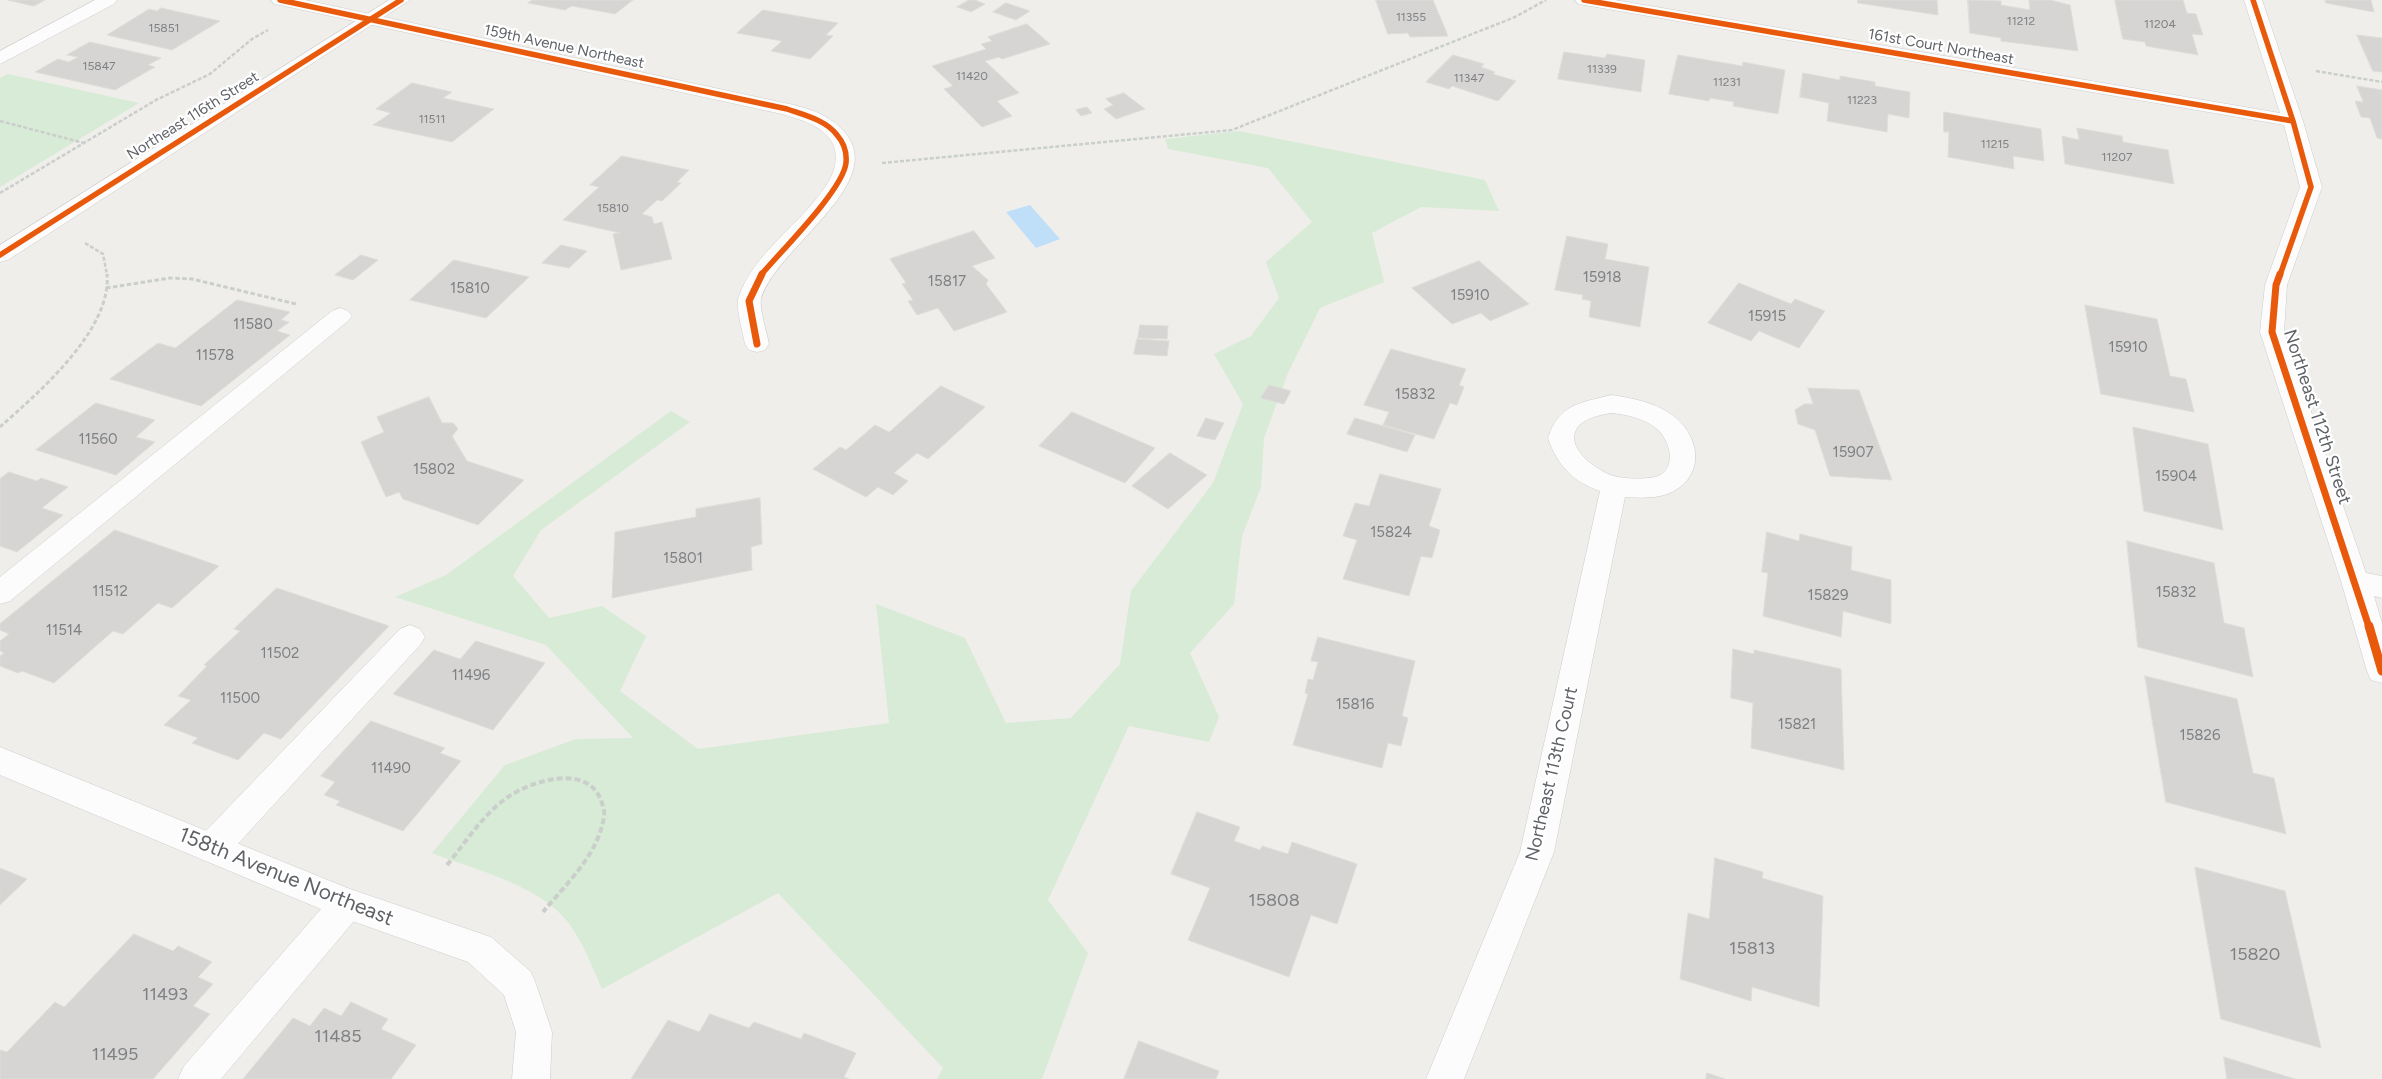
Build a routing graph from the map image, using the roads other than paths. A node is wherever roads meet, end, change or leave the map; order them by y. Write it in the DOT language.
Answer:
graph roads {
  1 [pos="108,0"];
  2 [pos="280,0"];
  3 [pos="401,0"];
  4 [pos="1584,0"];
  5 [pos="2253,0"];
  6 [pos="370,20"];
  7 [pos="0,58"];
  8 [pos="2293,121"];
  9 [pos="0,255"];
  10 [pos="340,316"];
  11 [pos="757,344"];
  12 [pos="1614,487"];
  13 [pos="2355,581"];
  14 [pos="2382,587"];
  15 [pos="0,593"];
  16 [pos="410,637"];
  17 [pos="2382,671"];
  18 [pos="0,761"];
  19 [pos="212,848"];
  20 [pos="347,904"];
  21 [pos="197,1079"];
  22 [pos="531,1079"];
  23 [pos="1445,1079"];
  1 -- 7 [label="street"];
  2 -- 6 [label="street, 159th Avenue Northeast"];
  3 -- 6 [label="street, Northeast 116th Street"];
  4 -- 8 [label="street, 161st Court Northeast"];
  5 -- 8 [label="street, Northeast 112th Street"];
  6 -- 9 [label="street, Northeast 116th Street"];
  6 -- 11 [label="street, 159th Avenue Northeast"];
  8 -- 13 [label="street, Northeast 112th Street"];
  10 -- 15 [label="street"];
  12 -- 12 [label="street"];
  12 -- 23 [label="street, Northeast 113th Court"];
  13 -- 14 [label="street"];
  13 -- 17 [label="street, Northeast 112th Street"];
  16 -- 19 [label="street"];
  18 -- 19 [label="street, 158th Avenue Northeast"];
  19 -- 20 [label="street, 158th Avenue Northeast"];
  20 -- 21 [label="street"];
  20 -- 22 [label="street, 158th Avenue Northeast"];
}
